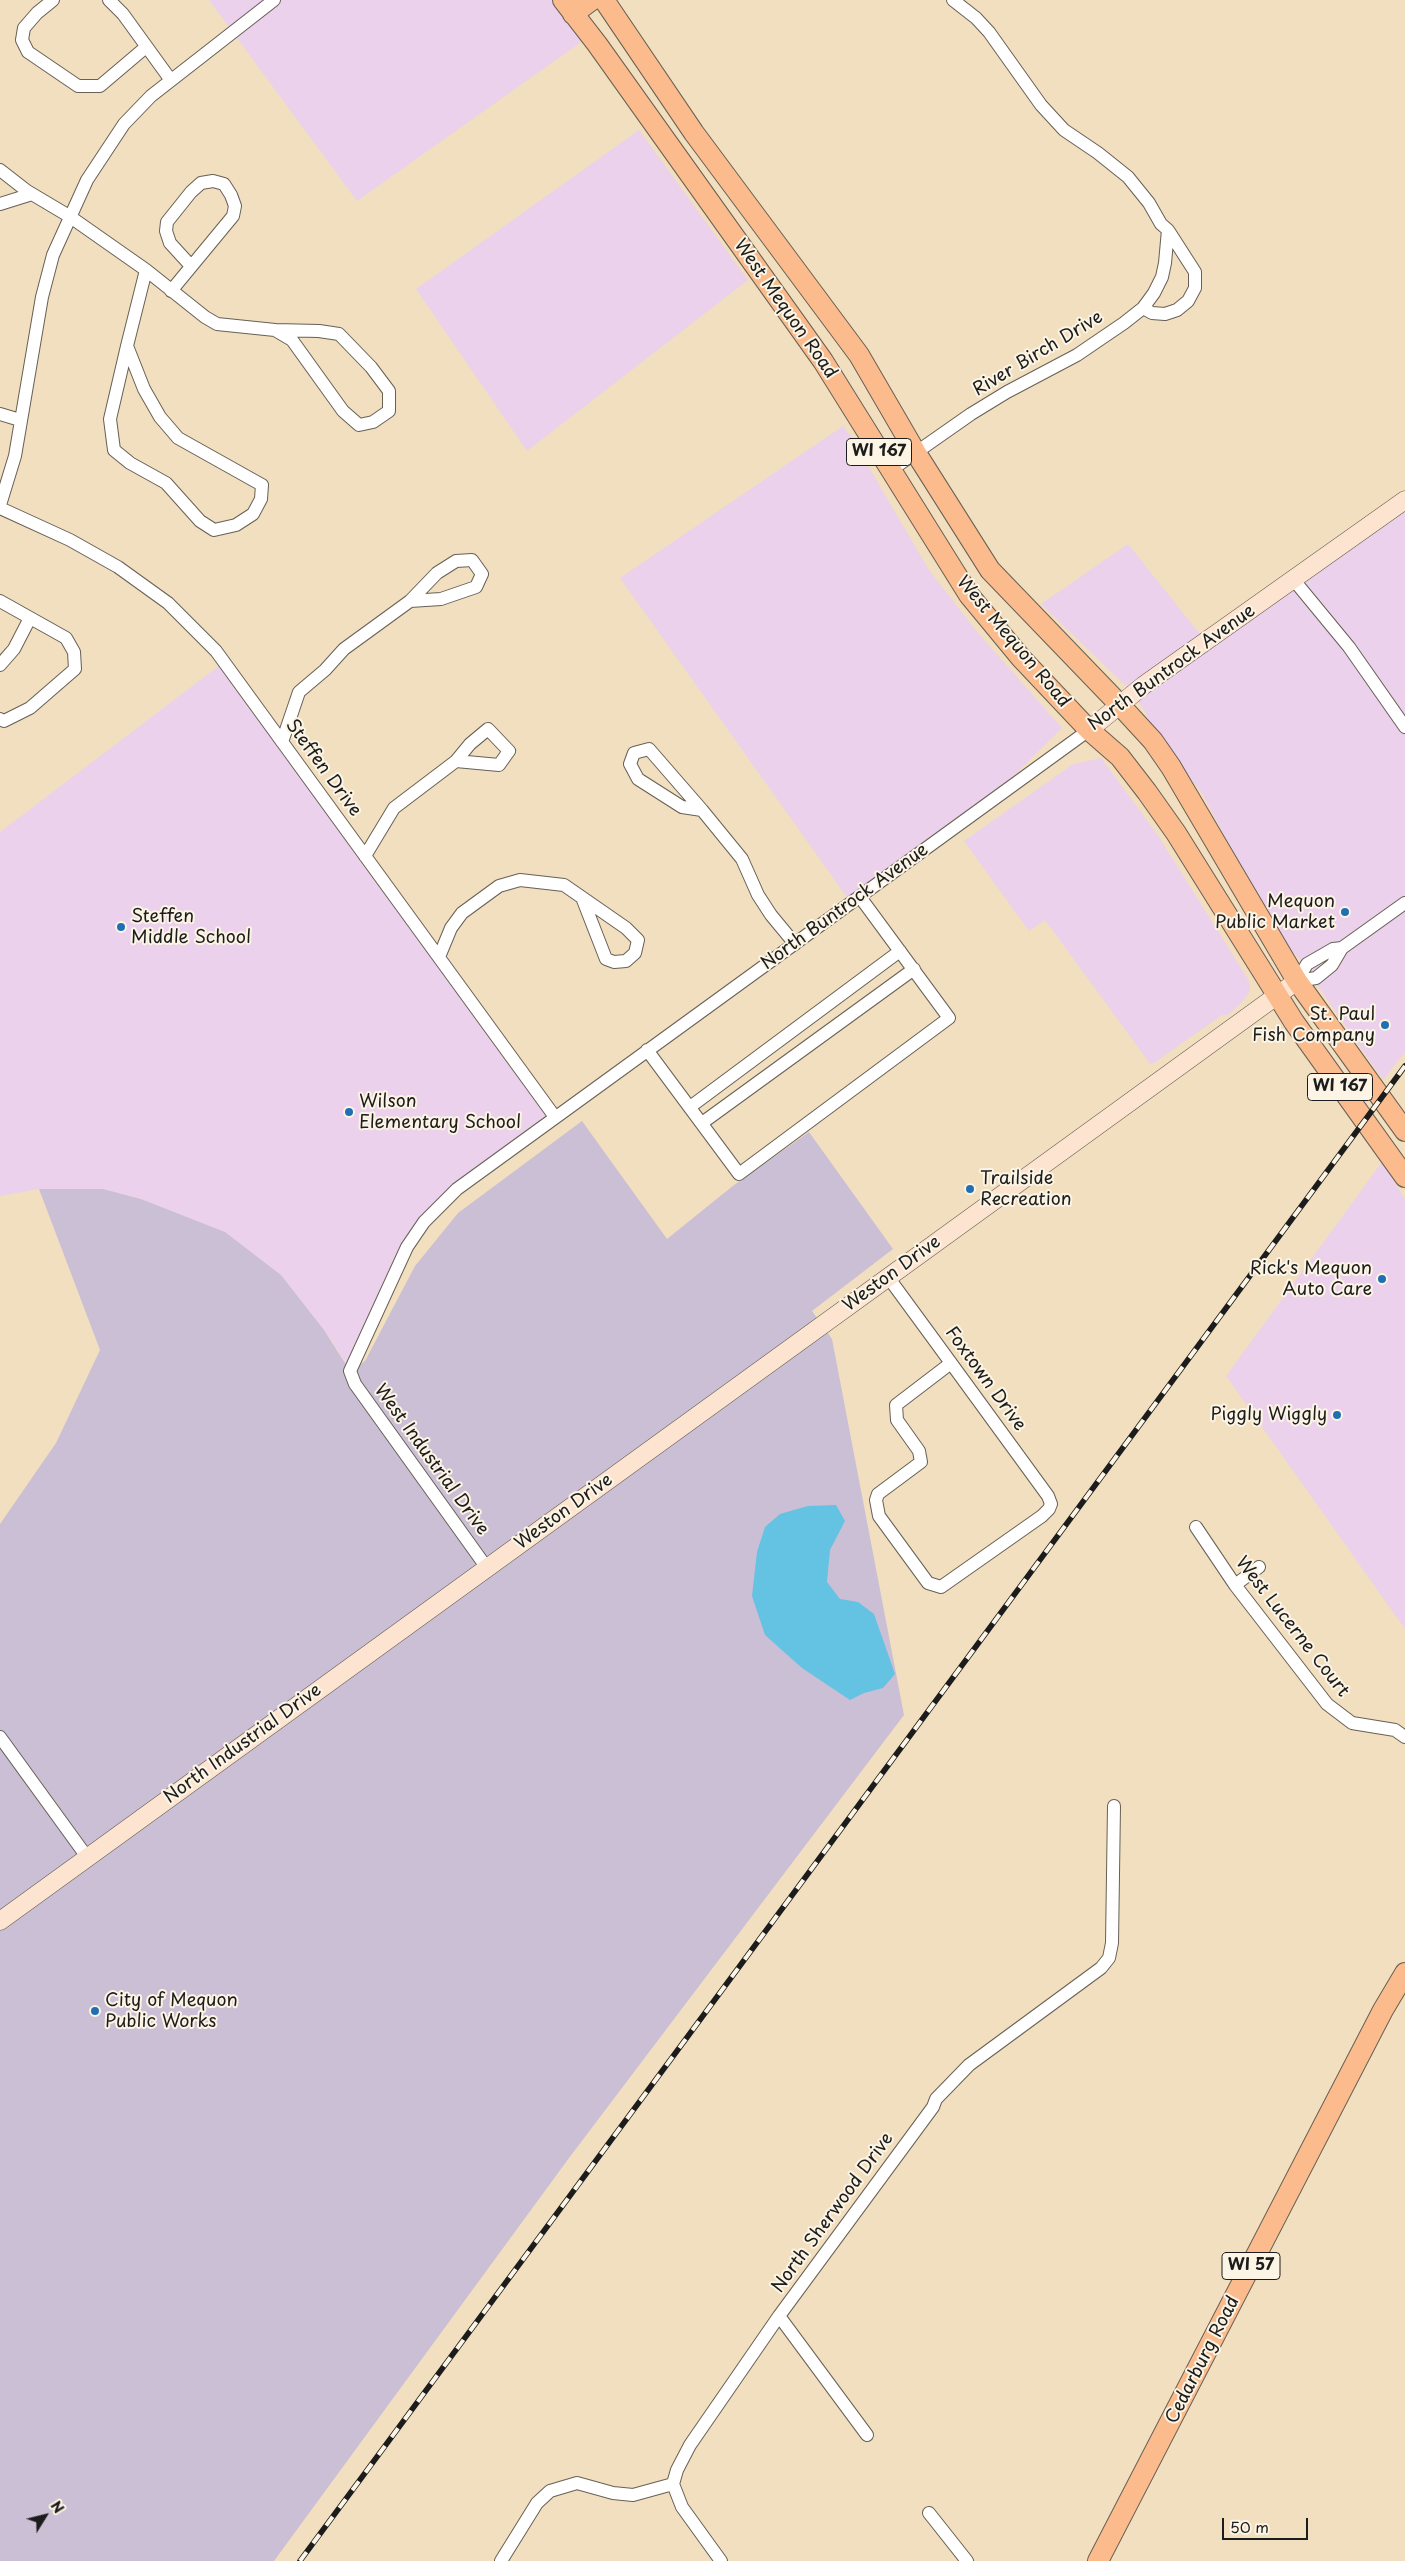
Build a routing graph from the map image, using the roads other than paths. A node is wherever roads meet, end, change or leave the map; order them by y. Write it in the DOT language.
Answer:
graph roads {
  1 [pos="53,0"];
  2 [pos="109,0"];
  3 [pos="274,0"];
  4 [pos="592,0"];
  5 [pos="604,0"];
  6 [pos="953,0"];
  7 [pos="568,7"];
  8 [pos="146,47"];
  9 [pos="170,79"];
  10 [pos="0,170"];
  11 [pos="32,194"];
  12 [pos="0,204"];
  13 [pos="69,216"];
  14 [pos="1168,230"];
  15 [pos="769,233"];
  16 [pos="745,251"];
  17 [pos="191,266"];
  18 [pos="146,270"];
  19 [pos="171,291"];
  20 [pos="1143,308"];
  21 [pos="275,330"];
  22 [pos="127,346"];
  23 [pos="0,414"];
  24 [pos="20,420"];
  25 [pos="916,453"];
  26 [pos="891,470"];
  27 [pos="1405,500"];
  28 [pos="0,507"];
  29 [pos="1293,580"];
  30 [pos="0,601"];
  31 [pos="410,601"];
  32 [pos="30,618"];
  33 [pos="0,665"];
  34 [pos="1120,704"];
  35 [pos="0,719"];
  36 [pos="1405,727"];
  37 [pos="1089,730"];
  38 [pos="282,742"];
  39 [pos="456,761"];
  40 [pos="702,810"];
  41 [pos="365,856"];
  42 [pos="860,897"];
  43 [pos="583,900"];
  44 [pos="1405,904"];
  45 [pos="795,944"];
  46 [pos="900,951"];
  47 [pos="439,956"];
  48 [pos="914,969"];
  49 [pos="1297,981"];
  50 [pos="1276,996"];
  51 [pos="647,1050"];
  52 [pos="690,1107"];
  53 [pos="555,1117"];
  54 [pos="702,1123"];
  55 [pos="1405,1131"];
  56 [pos="1405,1177"];
  57 [pos="888,1277"];
  58 [pos="951,1364"];
  59 [pos="350,1371"];
  60 [pos="1196,1527"];
  61 [pos="1259,1566"];
  62 [pos="487,1568"];
  63 [pos="1235,1585"];
  64 [pos="0,1737"];
  65 [pos="1405,1737"];
  66 [pos="1114,1806"];
  67 [pos="87,1857"];
  68 [pos="0,1921"];
  69 [pos="1405,1973"];
  70 [pos="779,2316"];
  71 [pos="867,2435"];
  72 [pos="673,2484"];
  73 [pos="929,2513"];
  74 [pos="501,2561"];
  75 [pos="721,2561"];
  76 [pos="967,2561"];
  77 [pos="1098,2561"];
  1 -- 8 [label="street"];
  2 -- 8 [label="street"];
  3 -- 9 [label="street"];
  4 -- 7 [label="main road"];
  5 -- 15 [label="main road, West Mequon Road / WI 167"];
  6 -- 14 [label="street"];
  7 -- 16 [label="main road, West Mequon Road / WI 167"];
  8 -- 9 [label="street"];
  9 -- 13 [label="street"];
  10 -- 11 [label="street"];
  11 -- 12 [label="street"];
  11 -- 13 [label="street"];
  13 -- 18 [label="street"];
  13 -- 24 [label="street"];
  14 -- 20 [label="street, River Birch Drive"];
  14 -- 20 [label="street"];
  15 -- 16 [label="main road"];
  15 -- 25 [label="main road, West Mequon Road / WI 167"];
  16 -- 26 [label="main road, West Mequon Road / WI 167"];
  17 -- 17 [label="street"];
  17 -- 19 [label="street"];
  18 -- 19 [label="street"];
  18 -- 22 [label="street"];
  19 -- 21 [label="street"];
  20 -- 25 [label="street, River Birch Drive"];
  21 -- 21 [label="street"];
  22 -- 22 [label="street"];
  23 -- 24 [label="street"];
  24 -- 28 [label="street"];
  25 -- 26 [label="street, River Birch Drive"];
  25 -- 34 [label="main road, West Mequon Road / WI 167"];
  26 -- 37 [label="main road, West Mequon Road / WI 167"];
  27 -- 29 [label="street, North Buntrock Avenue"];
  28 -- 38 [label="street, Steffen Drive"];
  29 -- 34 [label="street, North Buntrock Avenue"];
  29 -- 36 [label="street"];
  30 -- 32 [label="street"];
  31 -- 31 [label="street"];
  31 -- 38 [label="street"];
  32 -- 33 [label="street"];
  32 -- 35 [label="street"];
  34 -- 37 [label="street, North Buntrock Avenue"];
  34 -- 49 [label="main road, West Mequon Road / WI 167"];
  37 -- 42 [label="street, North Buntrock Avenue"];
  37 -- 50 [label="main road, West Mequon Road / WI 167"];
  38 -- 41 [label="street, Steffen Drive"];
  39 -- 41 [label="street"];
  40 -- 40 [label="street"];
  40 -- 45 [label="street"];
  41 -- 47 [label="street, Steffen Drive"];
  42 -- 45 [label="street, North Buntrock Avenue"];
  42 -- 46 [label="street"];
  43 -- 43 [label="street"];
  43 -- 47 [label="street"];
  44 -- 49 [label="street"];
  45 -- 51 [label="street, North Buntrock Avenue"];
  46 -- 48 [label="street"];
  46 -- 52 [label="street"];
  47 -- 53 [label="street, Steffen Drive"];
  48 -- 54 [label="street"];
  48 -- 54 [label="street"];
  49 -- 50 [label="street, Weston Drive"];
  49 -- 55 [label="main road, West Mequon Road / WI 167"];
  50 -- 56 [label="main road, West Mequon Road / WI 167"];
  50 -- 57 [label="street, Weston Drive"];
  51 -- 52 [label="street"];
  51 -- 53 [label="street, North Buntrock Avenue"];
  52 -- 54 [label="street"];
  53 -- 59 [label="street, North Buntrock Avenue"];
  57 -- 58 [label="street, Foxtown Drive"];
  57 -- 62 [label="street, Weston Drive"];
  58 -- 58 [label="street, Foxtown Drive"];
  59 -- 62 [label="street, West Industrial Drive"];
  60 -- 63 [label="street, West Lucerne Court"];
  61 -- 63 [label="street"];
  62 -- 67 [label="street, North Industrial Drive"];
  63 -- 65 [label="street, West Lucerne Court"];
  64 -- 67 [label="street"];
  66 -- 70 [label="street, North Sherwood Drive"];
  67 -- 68 [label="street, North Industrial Drive"];
  69 -- 77 [label="main road, Cedarburg Road / WI 57"];
  70 -- 71 [label="street"];
  70 -- 72 [label="street, North Sherwood Drive"];
  72 -- 74 [label="street"];
  72 -- 75 [label="street"];
  73 -- 76 [label="street"];
}
